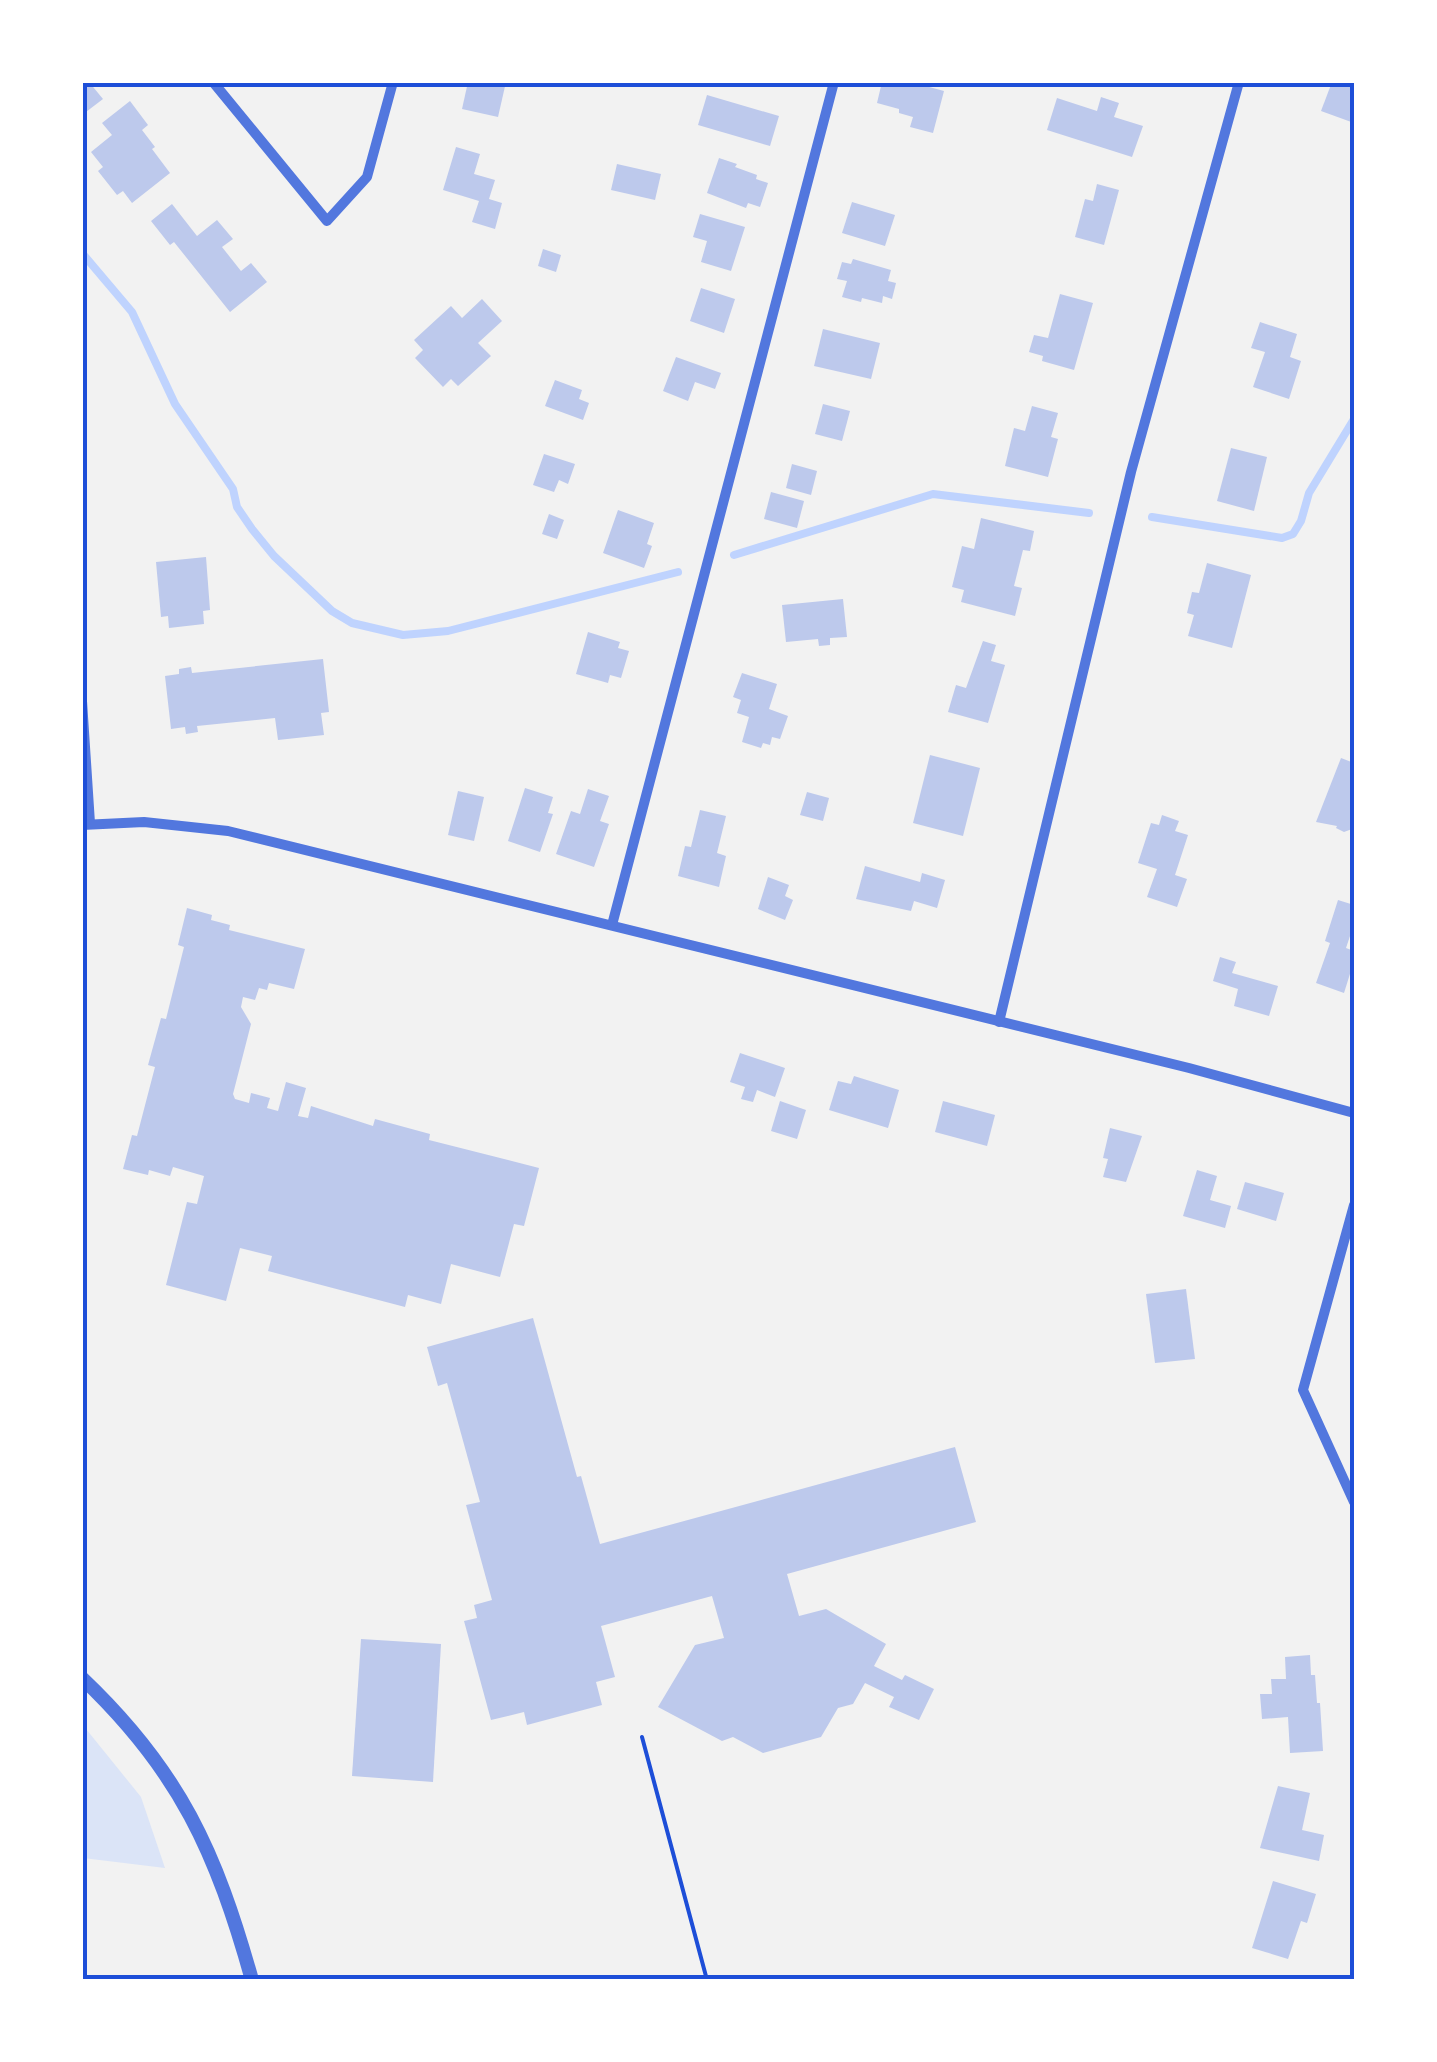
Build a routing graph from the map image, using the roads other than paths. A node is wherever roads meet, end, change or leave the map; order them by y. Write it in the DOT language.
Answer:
graph roads {
  1 [pos="214,82"];
  2 [pos="393,82"];
  3 [pos="834,82"];
  4 [pos="1240,82"];
  5 [pos="82,701"];
  6 [pos="86,824"];
  7 [pos="612,925"];
  8 [pos="999,1022"];
  9 [pos="1354,1113"];
  10 [pos="1354,1206"];
  11 [pos="1354,1502"];
  12 [pos="82,1678"];
  13 [pos="252,1980"];
  1 -- 2 [label="street"];
  3 -- 7 [label="street"];
  4 -- 8 [label="street"];
  5 -- 6 [label="street"];
  6 -- 7 [label="street"];
  7 -- 8 [label="street"];
  8 -- 9 [label="street"];
  10 -- 11 [label="street"];
  12 -- 13 [label="street"];
}
